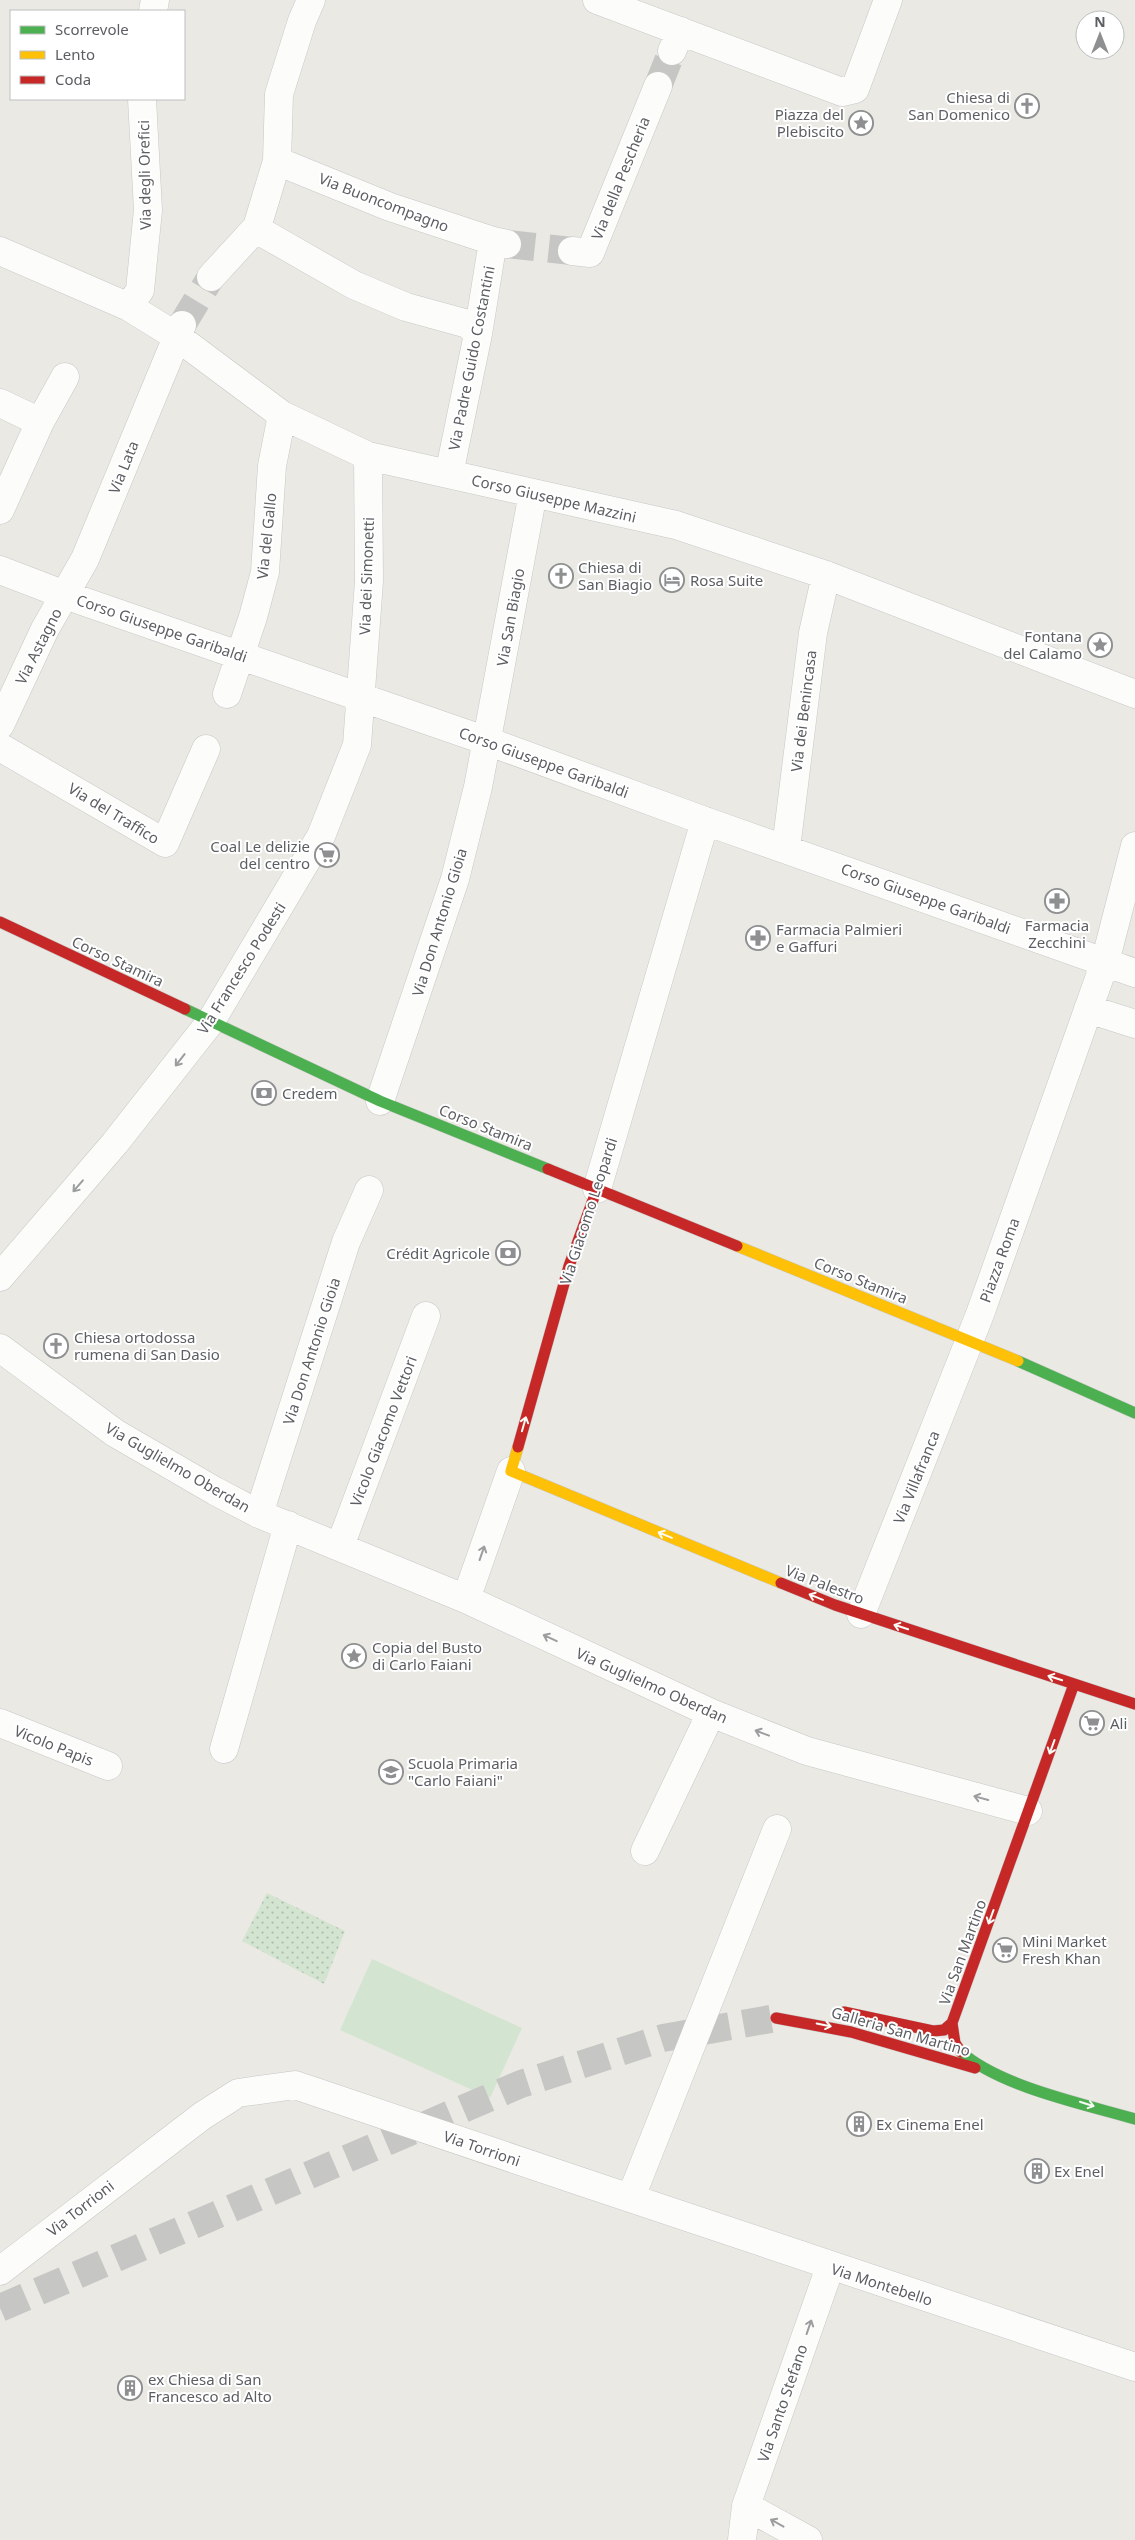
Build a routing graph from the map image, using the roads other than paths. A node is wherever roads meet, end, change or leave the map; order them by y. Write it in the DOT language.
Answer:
graph roads {
  1 [pos="311,0"];
  2 [pos="596,0"];
  3 [pos="888,0"];
  4 [pos="658,86"];
  5 [pos="142,100"];
  6 [pos="277,161"];
  7 [pos="257,227"];
  8 [pos="500,242"];
  9 [pos="572,251"];
  10 [pos="0,252"];
  11 [pos="211,277"];
  12 [pos="129,307"];
  13 [pos="179,331"];
  14 [pos="478,334"];
  15 [pos="66,376"];
  16 [pos="0,403"];
  17 [pos="282,415"];
  18 [pos="40,422"];
  19 [pos="368,456"];
  20 [pos="449,474"];
  21 [pos="532,493"];
  22 [pos="0,510"];
  23 [pos="0,570"];
  24 [pos="826,575"];
  25 [pos="65,595"];
  26 [pos="241,655"];
  27 [pos="227,694"];
  28 [pos="1135,694"];
  29 [pos="360,696"];
  30 [pos="0,725"];
  31 [pos="487,740"];
  32 [pos="0,747"];
  33 [pos="206,749"];
  34 [pos="706,821"];
  35 [pos="1135,846"];
  36 [pos="786,848"];
  37 [pos="0,922"];
  38 [pos="1096,959"];
  39 [pos="1135,973"];
  40 [pos="1088,1009"];
  41 [pos="211,1022"];
  42 [pos="1135,1024"];
  43 [pos="380,1100"];
  44 [pos="597,1189"];
  45 [pos="369,1190"];
  46 [pos="0,1277"];
  47 [pos="426,1316"];
  48 [pos="970,1340"];
  49 [pos="0,1348"];
  50 [pos="1135,1413"];
  51 [pos="511,1471"];
  52 [pos="259,1514"];
  53 [pos="288,1525"];
  54 [pos="340,1546"];
  55 [pos="466,1599"];
  56 [pos="861,1614"];
  57 [pos="1074,1684"];
  58 [pos="1135,1704"];
  59 [pos="711,1713"];
  60 [pos="0,1723"];
  61 [pos="224,1749"];
  62 [pos="108,1766"];
  63 [pos="1028,1811"];
  64 [pos="776,1829"];
  65 [pos="644,1851"];
  66 [pos="810,2012"];
  67 [pos="836,2012"];
  68 [pos="952,2023"];
  69 [pos="991,2073"];
  70 [pos="1135,2119"];
  71 [pos="631,2197"];
  72 [pos="830,2267"];
  73 [pos="1,2270"];
  74 [pos="1135,2367"];
  75 [pos="746,2506"];
  76 [pos="742,2540"];
  77 [pos="808,2540"];
  1 -- 6 [label="street"];
  2 -- 3 [label="street"];
  4 -- 9 [label="street, Via della Pescheria"];
  5 -- 12 [label="street, Via degli Orefici"];
  6 -- 7 [label="street"];
  6 -- 8 [label="street, Via Buoncompagno"];
  7 -- 11 [label="street"];
  7 -- 14 [label="street"];
  8 -- 14 [label="street, Via Padre Guido Costantini"];
  10 -- 12 [label="street, Corso Giuseppe Mazzini"];
  12 -- 13 [label="street, Corso Giuseppe Mazzini"];
  13 -- 17 [label="street, Corso Giuseppe Mazzini"];
  13 -- 25 [label="street, Via Lata"];
  14 -- 20 [label="street, Via Padre Guido Costantini"];
  15 -- 18 [label="street"];
  16 -- 18 [label="street"];
  17 -- 19 [label="street, Corso Giuseppe Mazzini"];
  17 -- 26 [label="street, Via del Gallo"];
  18 -- 22 [label="street"];
  19 -- 20 [label="street, Corso Giuseppe Mazzini"];
  19 -- 29 [label="street, Via dei Simonetti"];
  20 -- 21 [label="street, Corso Giuseppe Mazzini"];
  21 -- 24 [label="street, Corso Giuseppe Mazzini"];
  21 -- 31 [label="street, Via San Biagio"];
  23 -- 25 [label="street, Corso Giuseppe Garibaldi"];
  24 -- 28 [label="street, Corso Giuseppe Mazzini"];
  24 -- 36 [label="street, Via dei Benincasa"];
  25 -- 26 [label="street, Corso Giuseppe Garibaldi"];
  25 -- 30 [label="street, Via Astagno"];
  26 -- 27 [label="street"];
  26 -- 29 [label="street, Corso Giuseppe Garibaldi"];
  29 -- 31 [label="street, Corso Giuseppe Garibaldi"];
  29 -- 41 [label="street, Via Francesco Podesti"];
  31 -- 34 [label="street, Corso Giuseppe Garibaldi"];
  31 -- 43 [label="street, Via Don Antonio Gioia"];
  32 -- 33 [label="street, Via del Traffico"];
  34 -- 36 [label="street, Corso Giuseppe Garibaldi"];
  34 -- 44 [label="street, Via Giacomo Leopardi"];
  35 -- 38 [label="street, Piazza Roma"];
  36 -- 38 [label="street, Corso Giuseppe Garibaldi"];
  37 -- 41 [label="street, Corso Stamira"];
  38 -- 39 [label="street"];
  38 -- 40 [label="street, Piazza Roma"];
  40 -- 42 [label="street"];
  40 -- 48 [label="street, Piazza Roma"];
  41 -- 43 [label="street, Corso Stamira"];
  41 -- 46 [label="street, Via Francesco Podesti, one-way"];
  43 -- 44 [label="street, Corso Stamira"];
  44 -- 48 [label="street, Corso Stamira"];
  51 -- 44 [label="street, Via Giacomo Leopardi, one-way"];
  45 -- 52 [label="street, Via Don Antonio Gioia"];
  47 -- 54 [label="street, Vicolo Giacomo Vettori"];
  48 -- 50 [label="street"];
  48 -- 56 [label="street, Via Villafranca"];
  49 -- 52 [label="street, Via Guglielmo Oberdan"];
  55 -- 51 [label="street, Via Giacomo Leopardi, one-way"];
  56 -- 51 [label="street, Via Palestro, one-way"];
  52 -- 53 [label="street, Via Guglielmo Oberdan"];
  53 -- 54 [label="street, Via Guglielmo Oberdan"];
  53 -- 61 [label="street"];
  54 -- 55 [label="street, Via Guglielmo Oberdan"];
  59 -- 55 [label="street, Via Guglielmo Oberdan, one-way"];
  57 -- 56 [label="street, Via Palestro, one-way"];
  57 -- 58 [label="street, Via Palestro"];
  57 -- 63 [label="street, Via San Martino, one-way"];
  63 -- 59 [label="street, Via Guglielmo Oberdan, one-way"];
  59 -- 65 [label="street"];
  60 -- 62 [label="street, Vicolo Papis"];
  63 -- 68 [label="street, Via San Martino, one-way"];
  64 -- 71 [label="street"];
  66 -- 69 [label="street, Galleria San Martino, one-way"];
  67 -- 68 [label="street, Galleria San Martino"];
  68 -- 69 [label="street, Via San Martino"];
  69 -- 70 [label="street, Via San Martino, one-way"];
  71 -- 72 [label="street, Via Montebello"];
  71 -- 73 [label="street, Via Torrioni"];
  72 -- 74 [label="street, Via Montebello"];
  75 -- 72 [label="street, Via Santo Stefano, one-way"];
  75 -- 76 [label="street, Via Santo Stefano"];
  77 -- 75 [label="street, one-way"];
}
